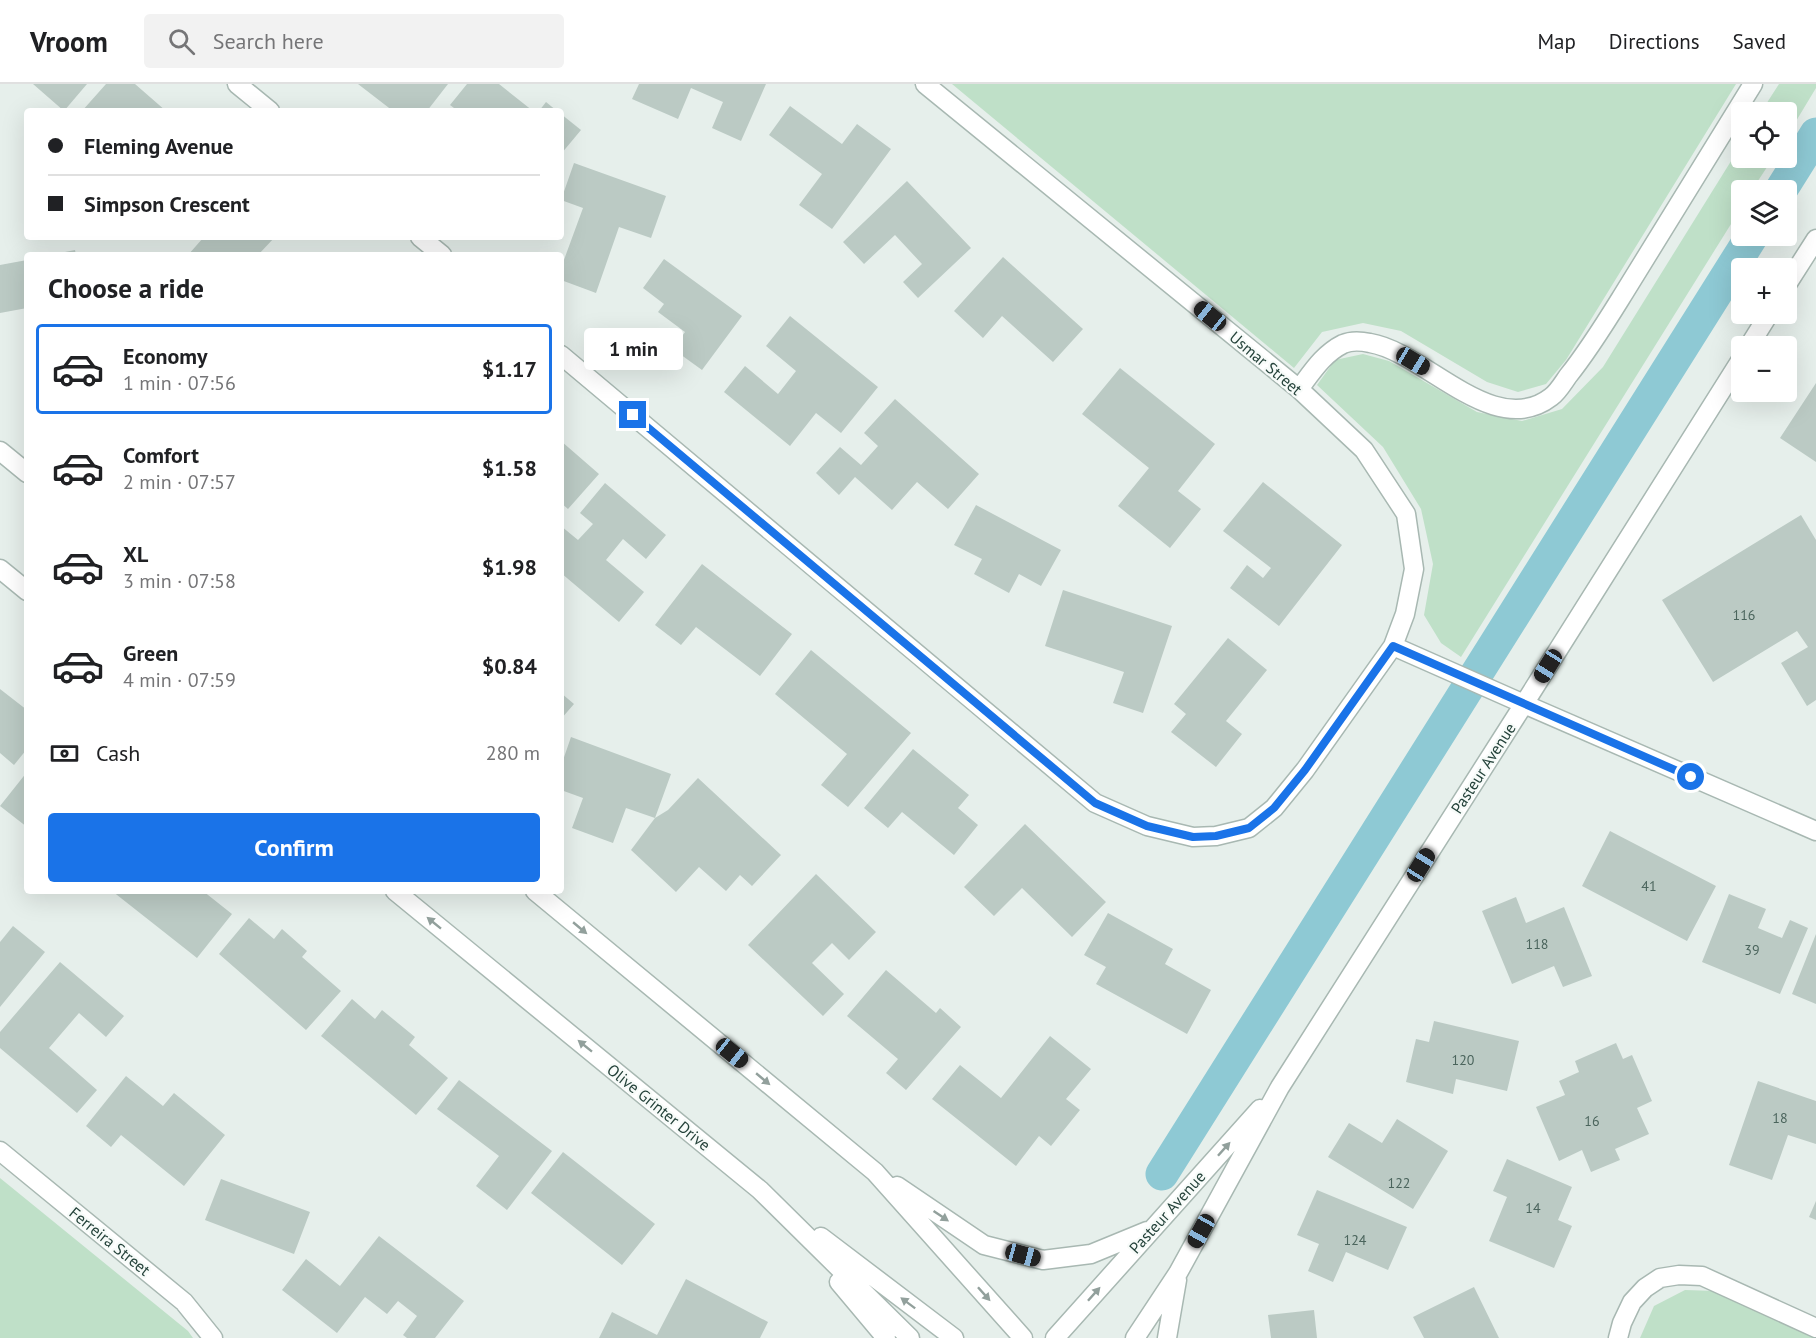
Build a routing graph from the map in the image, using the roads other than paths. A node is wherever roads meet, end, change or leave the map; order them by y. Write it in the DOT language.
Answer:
graph roads {
  1 [pos="237,84"];
  2 [pos="925,84"];
  3 [pos="1753,84"];
  4 [pos="266,108"];
  5 [pos="1816,239"];
  6 [pos="424,240"];
  7 [pos="438,252"];
  8 [pos="1797,269"];
  9 [pos="564,358"];
  10 [pos="1731,375"];
  11 [pos="1299,389"];
  12 [pos="0,451"];
  13 [pos="24,471"];
  14 [pos="0,569"];
  15 [pos="24,589"];
  16 [pos="1393,646"];
  17 [pos="1524,704"];
  18 [pos="1816,831"];
  19 [pos="399,894"];
  20 [pos="539,894"];
  21 [pos="1280,1087"];
  22 [pos="0,1151"];
  23 [pos="875,1172"];
  24 [pos="760,1190"];
  25 [pos="1154,1228"];
  26 [pos="1178,1273"];
  27 [pos="1816,1328"];
  28 [pos="213,1338"];
  29 [pos="886,1338"];
  30 [pos="910,1338"];
  31 [pos="954,1338"];
  32 [pos="1023,1338"];
  33 [pos="1055,1338"];
  34 [pos="1135,1338"];
  35 [pos="1167,1338"];
  36 [pos="1618,1338"];
  1 -- 4 [label="street"];
  2 -- 11 [label="street, Usmar Street"];
  3 -- 11 [label="street"];
  5 -- 8 [label="street"];
  6 -- 7 [label="street"];
  9 -- 16 [label="street, Usmar Street"];
  10 -- 17 [label="street, Pasteur Avenue"];
  11 -- 16 [label="street, Usmar Street"];
  12 -- 13 [label="street"];
  14 -- 15 [label="street"];
  16 -- 17 [label="street"];
  17 -- 18 [label="street"];
  17 -- 21 [label="street, Pasteur Avenue"];
  24 -- 19 [label="street, Olive Grinter Drive, one-way"];
  20 -- 23 [label="street, one-way"];
  25 -- 21 [label="street, Pasteur Avenue, one-way"];
  21 -- 26 [label="street, Pasteur Avenue"];
  22 -- 28 [label="street, Ferreira Street"];
  23 -- 25 [label="street, one-way"];
  23 -- 32 [label="street, one-way"];
  24 -- 29 [label="street"];
  24 -- 30 [label="street, Olive Grinter Drive"];
  31 -- 24 [label="street, one-way"];
  33 -- 25 [label="street, Pasteur Avenue, one-way"];
  26 -- 34 [label="street, Pasteur Avenue"];
  26 -- 35 [label="street"];
  27 -- 36 [label="street"];
}
